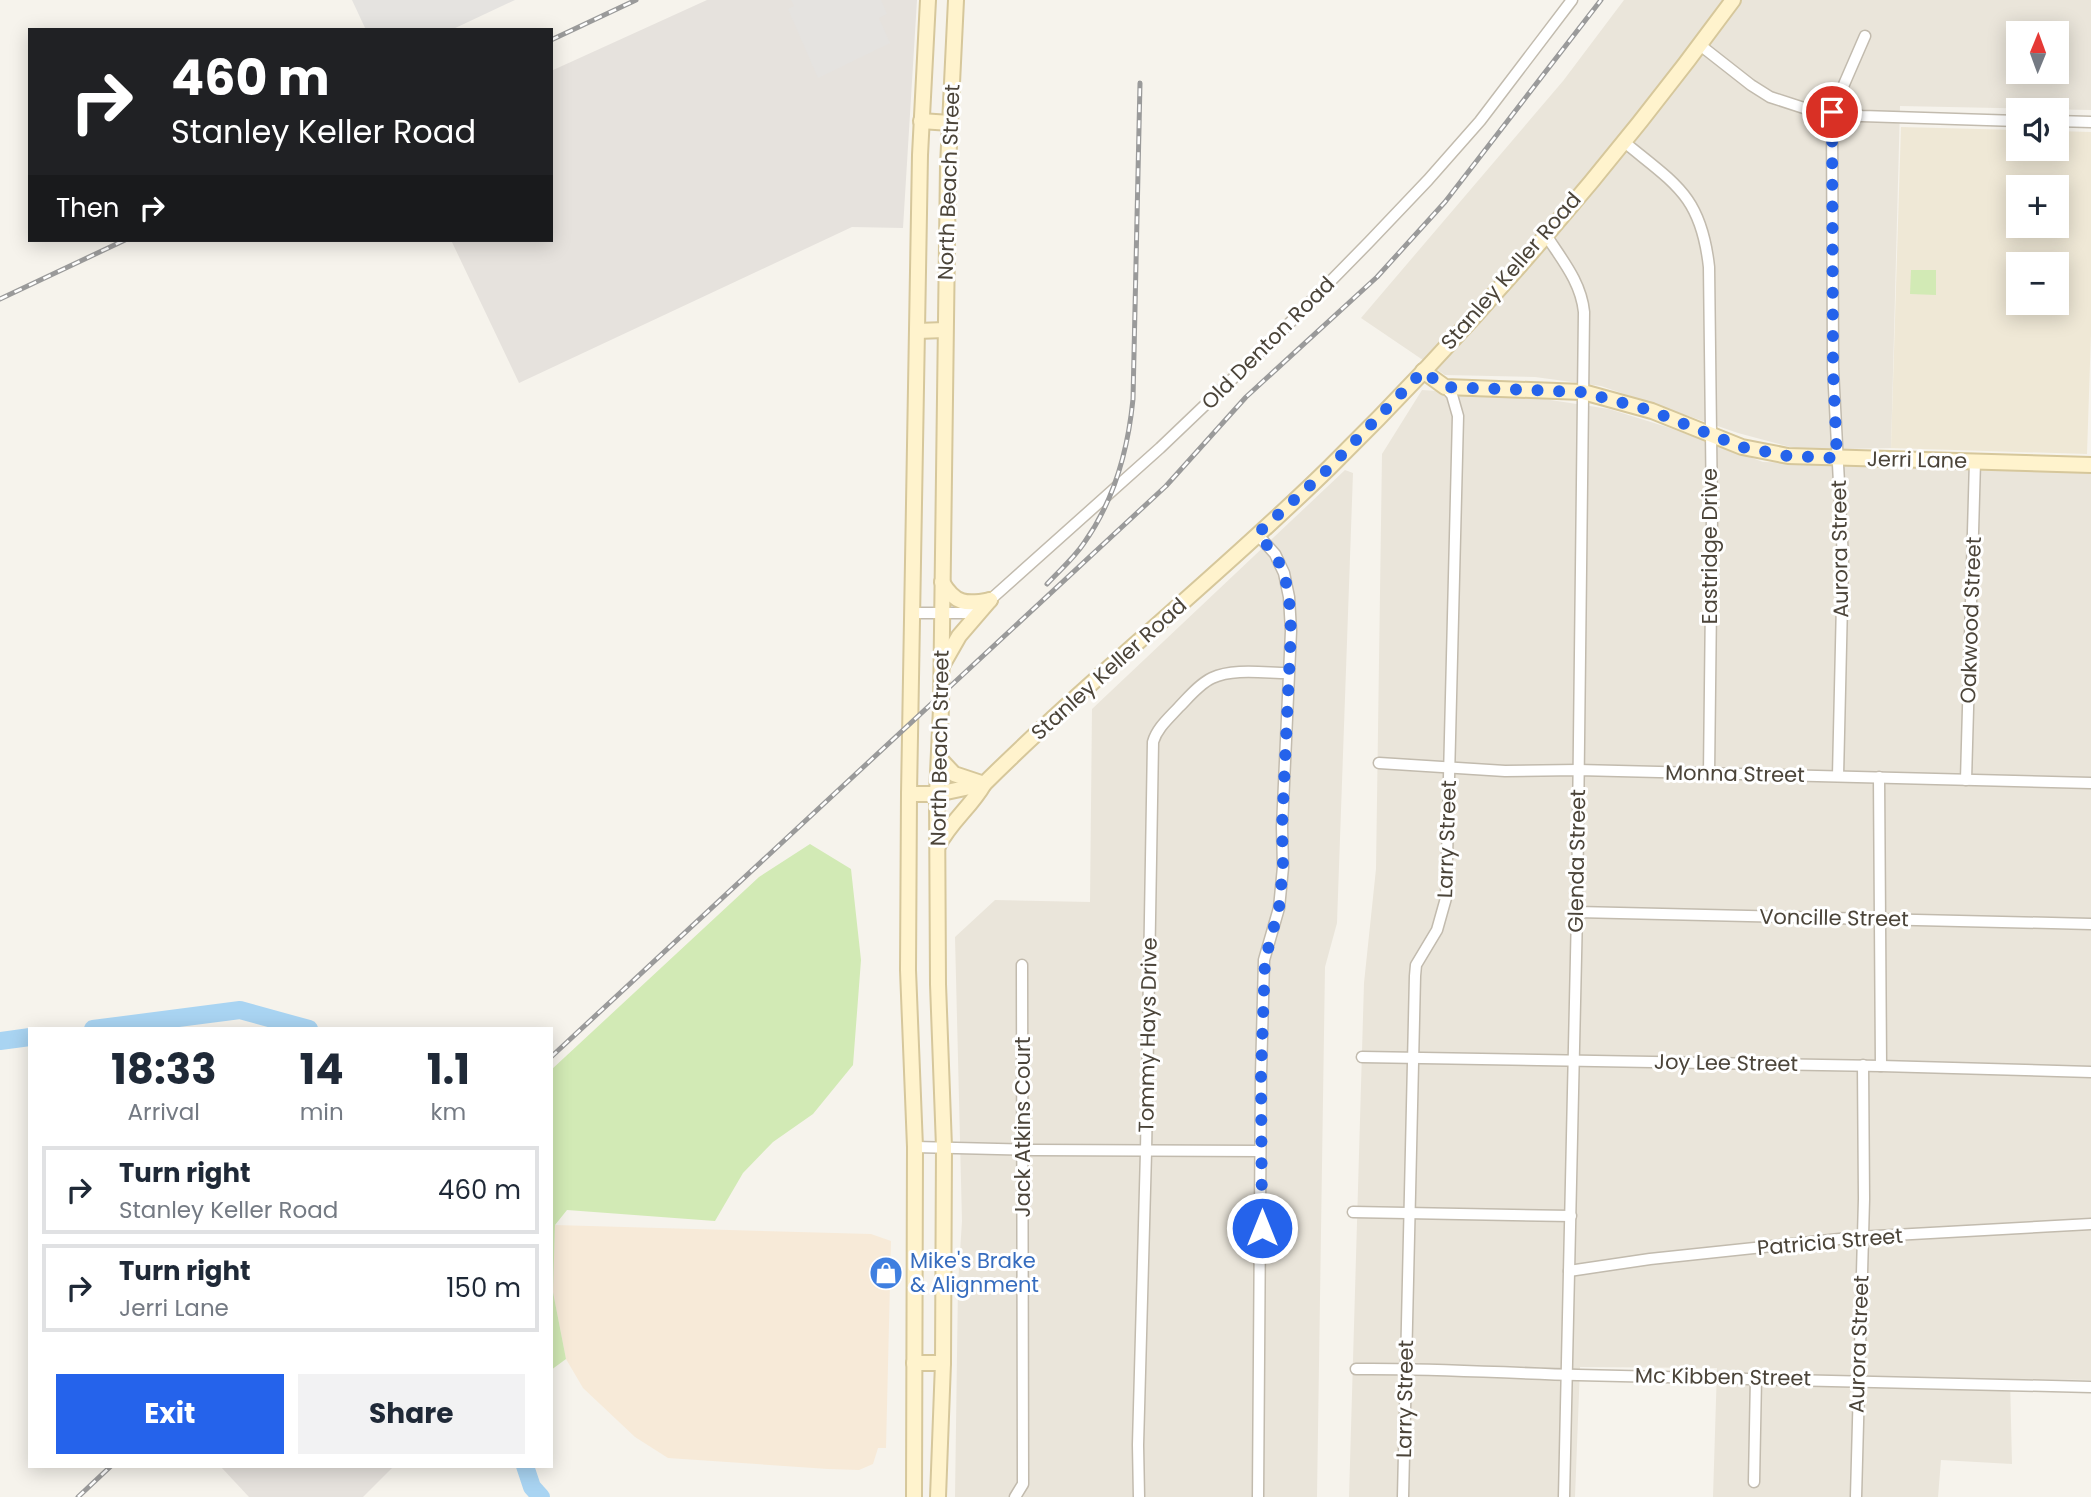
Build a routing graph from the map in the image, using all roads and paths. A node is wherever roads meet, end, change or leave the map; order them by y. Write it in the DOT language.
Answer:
graph roads {
  1 [pos="928,0"];
  2 [pos="956,0"];
  3 [pos="1572,0"];
  4 [pos="1733,0"];
  5 [pos="1865,36"];
  6 [pos="1700,45"];
  7 [pos="1832,112"];
  8 [pos="921,121"];
  9 [pos="2006,121"];
  10 [pos="2069,121"];
  11 [pos="950,122"];
  12 [pos="2091,122"];
  13 [pos="1623,141"];
  14 [pos="1546,235"];
  15 [pos="946,330"];
  16 [pos="917,331"];
  17 [pos="1423,371"];
  18 [pos="1445,387"];
  19 [pos="1583,392"];
  20 [pos="1710,433"];
  21 [pos="1837,458"];
  22 [pos="1975,461"];
  23 [pos="2091,465"];
  24 [pos="1257,534"];
  25 [pos="942,582"];
  26 [pos="990,600"];
  27 [pos="912,613"];
  28 [pos="942,613"];
  29 [pos="941,668"];
  30 [pos="1288,673"];
  31 [pos="939,758"];
  32 [pos="1379,763"];
  33 [pos="1450,768"];
  34 [pos="1578,770"];
  35 [pos="1709,774"];
  36 [pos="1839,776"];
  37 [pos="1879,777"];
  38 [pos="1966,780"];
  39 [pos="2091,783"];
  40 [pos="984,784"];
  41 [pos="909,794"];
  42 [pos="937,794"];
  43 [pos="937,847"];
  44 [pos="1577,912"];
  45 [pos="1881,920"];
  46 [pos="2091,924"];
  47 [pos="1022,965"];
  48 [pos="1362,1057"];
  49 [pos="1411,1058"];
  50 [pos="1573,1059"];
  51 [pos="1863,1065"];
  52 [pos="1881,1066"];
  53 [pos="2091,1072"];
  54 [pos="915,1147"];
  55 [pos="944,1147"];
  56 [pos="1023,1150"];
  57 [pos="1260,1151"];
  58 [pos="1146,1152"];
  59 [pos="1353,1212"];
  60 [pos="1408,1213"];
  61 [pos="1571,1216"];
  62 [pos="2091,1224"];
  63 [pos="1862,1237"];
  64 [pos="1569,1271"];
  65 [pos="914,1363"];
  66 [pos="943,1363"];
  67 [pos="1406,1368"];
  68 [pos="1356,1369"];
  69 [pos="1568,1375"];
  70 [pos="1756,1377"];
  71 [pos="1858,1380"];
  72 [pos="2091,1387"];
  73 [pos="1754,1482"];
  74 [pos="1139,1495"];
  75 [pos="914,1497"];
  76 [pos="938,1497"];
  77 [pos="1015,1497"];
  78 [pos="1258,1497"];
  79 [pos="1403,1497"];
  80 [pos="1564,1497"];
  81 [pos="1856,1497"];
  1 -- 8 [label="main road, North Beach Street"];
  2 -- 11 [label="main road, North Beach Street"];
  3 -- 26 [label="street, Old Denton Road"];
  4 -- 6 [label="main road, Stanley Keller Road"];
  5 -- 7 [label="street"];
  6 -- 7 [label="street"];
  6 -- 13 [label="main road, Stanley Keller Road"];
  7 -- 9 [label="street"];
  7 -- 21 [label="street, Aurora Street"];
  8 -- 11 [label="main road"];
  8 -- 16 [label="main road, North Beach Street"];
  10 -- 12 [label="street"];
  11 -- 15 [label="main road, North Beach Street"];
  13 -- 14 [label="main road, Stanley Keller Road"];
  13 -- 20 [label="street, Eastridge Drive"];
  14 -- 17 [label="main road, Stanley Keller Road"];
  14 -- 19 [label="street, Glenda Street"];
  15 -- 16 [label="main road"];
  15 -- 25 [label="main road, North Beach Street"];
  16 -- 27 [label="main road, North Beach Street"];
  17 -- 18 [label="main road"];
  17 -- 24 [label="main road, Stanley Keller Road"];
  18 -- 19 [label="main road, Jerri Lane"];
  18 -- 33 [label="street, Larry Street"];
  19 -- 20 [label="main road, Jerri Lane"];
  19 -- 34 [label="street, Glenda Street"];
  20 -- 21 [label="main road, Jerri Lane"];
  20 -- 35 [label="street, Eastridge Drive"];
  21 -- 22 [label="main road, Jerri Lane"];
  21 -- 36 [label="street, Aurora Street"];
  22 -- 23 [label="main road, Jerri Lane"];
  22 -- 38 [label="street, Oakwood Street"];
  24 -- 30 [label="street"];
  24 -- 40 [label="main road, Stanley Keller Road"];
  25 -- 26 [label="main road"];
  25 -- 28 [label="main road, North Beach Street"];
  26 -- 28 [label="street, Old Denton Road"];
  26 -- 29 [label="main road"];
  27 -- 28 [label="street, Old Denton Road"];
  27 -- 41 [label="main road, North Beach Street"];
  28 -- 29 [label="main road, North Beach Street"];
  29 -- 31 [label="main road, North Beach Street"];
  30 -- 57 [label="street"];
  30 -- 58 [label="street, Tommy Hays Drive"];
  31 -- 40 [label="main road"];
  31 -- 42 [label="main road, North Beach Street"];
  32 -- 33 [label="street, Monna Street"];
  33 -- 34 [label="street, Monna Street"];
  33 -- 49 [label="street, Larry Street"];
  34 -- 35 [label="street, Monna Street"];
  34 -- 44 [label="street, Glenda Street"];
  35 -- 36 [label="street, Monna Street"];
  36 -- 37 [label="street, Monna Street"];
  37 -- 38 [label="street, Monna Street"];
  37 -- 45 [label="street"];
  38 -- 39 [label="street, Monna Street"];
  40 -- 42 [label="main road"];
  40 -- 43 [label="main road, Stanley Keller Road"];
  41 -- 42 [label="main road"];
  41 -- 54 [label="main road, North Beach Street"];
  42 -- 43 [label="main road, North Beach Street"];
  43 -- 55 [label="main road, North Beach Street"];
  44 -- 45 [label="street, Voncille Street"];
  44 -- 50 [label="street, Glenda Street"];
  45 -- 46 [label="street, Voncille Street"];
  45 -- 52 [label="street"];
  47 -- 56 [label="street, Jack Atkins Court"];
  48 -- 49 [label="street, Joy Lee Street"];
  49 -- 50 [label="street, Joy Lee Street"];
  49 -- 60 [label="street, Larry Street"];
  50 -- 51 [label="street, Joy Lee Street"];
  50 -- 61 [label="street, Glenda Street"];
  51 -- 52 [label="street, Joy Lee Street"];
  51 -- 63 [label="street, Aurora Street"];
  52 -- 53 [label="street, Joy Lee Street"];
  54 -- 55 [label="street"];
  54 -- 65 [label="main road, North Beach Street"];
  55 -- 56 [label="street"];
  55 -- 66 [label="main road, North Beach Street"];
  56 -- 58 [label="street"];
  56 -- 77 [label="street, Jack Atkins Court"];
  57 -- 58 [label="street"];
  57 -- 78 [label="street"];
  58 -- 74 [label="street, Tommy Hays Drive"];
  59 -- 60 [label="street"];
  60 -- 61 [label="street"];
  60 -- 67 [label="street, Larry Street"];
  61 -- 64 [label="street, Glenda Street"];
  62 -- 63 [label="street, Patricia Street"];
  63 -- 64 [label="street, Patricia Street"];
  63 -- 71 [label="street, Aurora Street"];
  64 -- 69 [label="street, Glenda Street"];
  65 -- 66 [label="main road"];
  65 -- 75 [label="main road, North Beach Street"];
  66 -- 76 [label="main road, North Beach Street"];
  67 -- 68 [label="street, Mc Kibben Street"];
  67 -- 69 [label="street, Mc Kibben Street"];
  67 -- 79 [label="street, Larry Street"];
  69 -- 70 [label="street, Mc Kibben Street"];
  69 -- 80 [label="street, Glenda Street"];
  70 -- 71 [label="street, Mc Kibben Street"];
  70 -- 73 [label="street"];
  71 -- 72 [label="street, Mc Kibben Street"];
  71 -- 81 [label="street, Aurora Street"];
}
